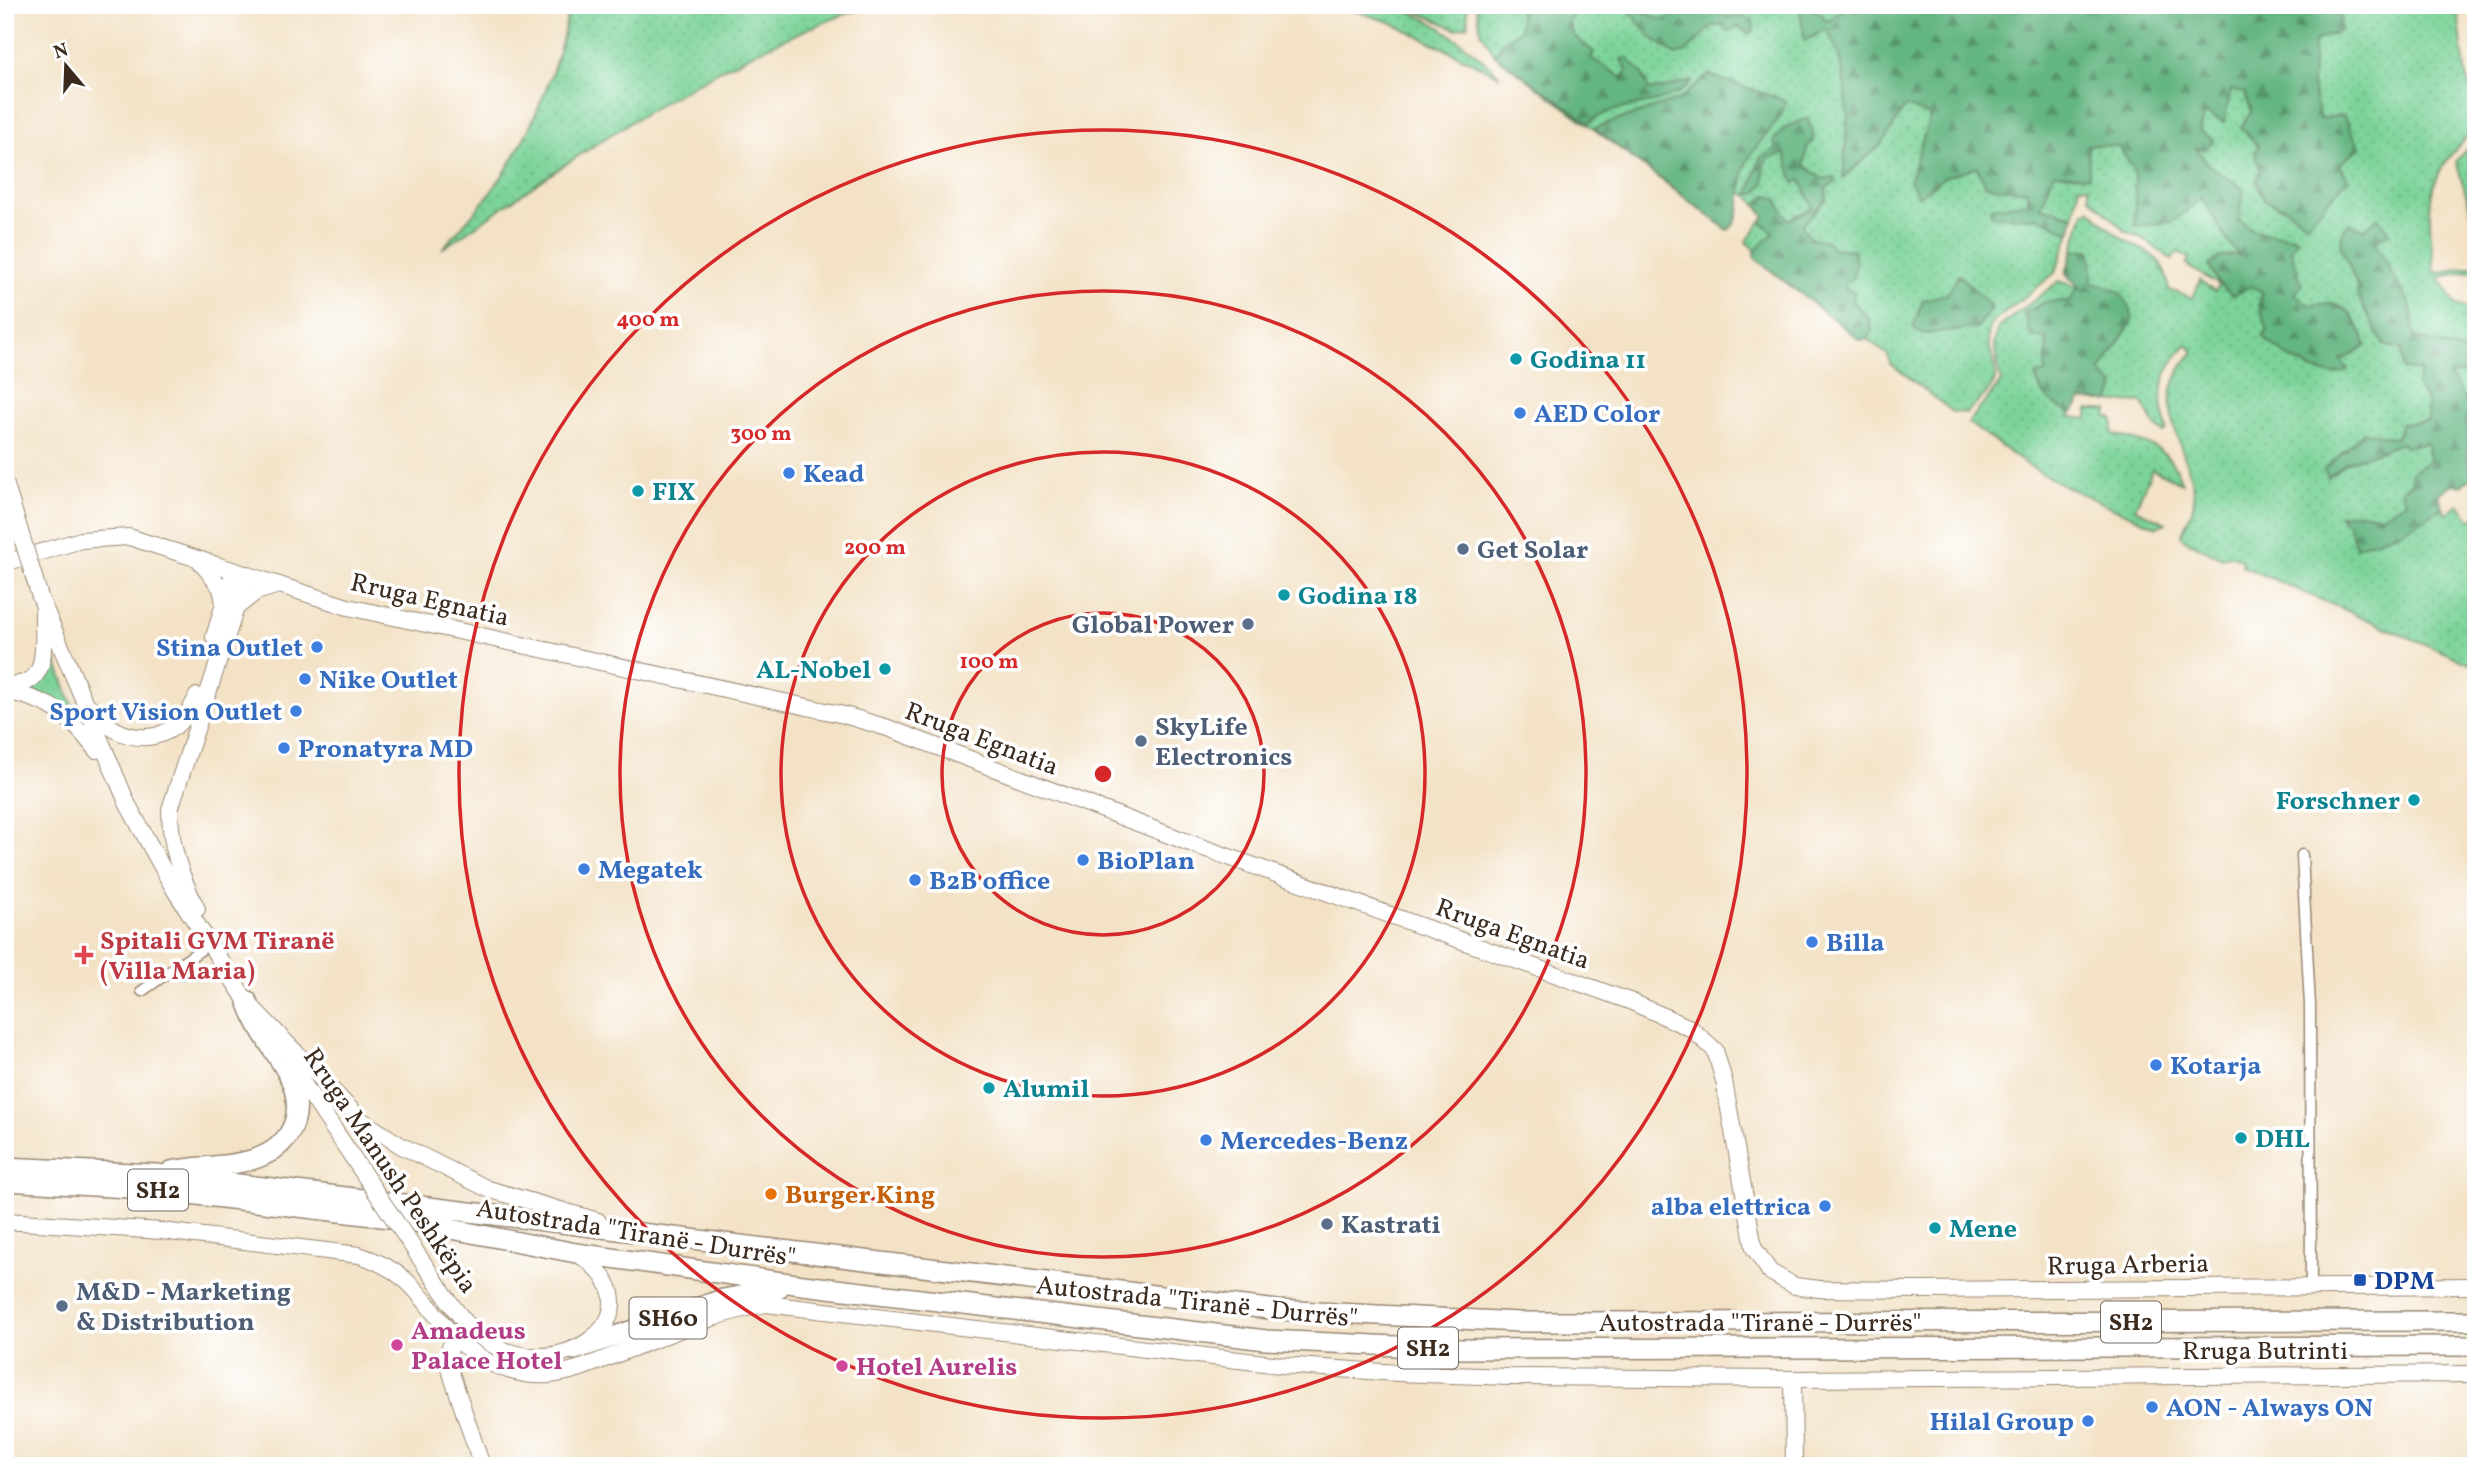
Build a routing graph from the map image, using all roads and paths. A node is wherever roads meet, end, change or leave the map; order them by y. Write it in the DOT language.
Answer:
graph roads {
  1 [pos="5,482"];
  2 [pos="200,560"];
  3 [pos="5,563"];
  4 [pos="240,572"];
  5 [pos="279,585"];
  6 [pos="42,601"];
  7 [pos="229,607"];
  8 [pos="5,684"];
  9 [pos="76,687"];
  10 [pos="5,691"];
  11 [pos="111,769"];
  12 [pos="2302,855"];
  13 [pos="209,944"];
  14 [pos="142,991"];
  15 [pos="247,1002"];
  16 [pos="5,1167"];
  17 [pos="156,1174"];
  18 [pos="5,1181"];
  19 [pos="5,1222"];
  20 [pos="623,1231"];
  21 [pos="576,1252"];
  22 [pos="1781,1280"];
  23 [pos="803,1285"];
  24 [pos="2476,1286"];
  25 [pos="2311,1287"];
  26 [pos="764,1298"];
  27 [pos="2476,1321"];
  28 [pos="457,1339"];
  29 [pos="2476,1346"];
  30 [pos="575,1350"];
  31 [pos="2476,1374"];
  32 [pos="1793,1379"];
  33 [pos="482,1466"];
  34 [pos="1794,1466"];
  1 -- 6 [label="main road, Rruga Manush Peshkëpia / SH60, bridge"];
  2 -- 3 [label="main road, Rruga Egnatia"];
  2 -- 4 [label="main road, Rruga Egnatia"];
  2 -- 7 [label="main road"];
  4 -- 5 [label="main road, Rruga Egnatia"];
  4 -- 7 [label="main road"];
  5 -- 7 [label="main road"];
  5 -- 22 [label="main road, Rruga Egnatia"];
  6 -- 8 [label="main road"];
  6 -- 9 [label="main road, Rruga Manush Peshkëpia / SH60"];
  7 -- 9 [label="main road"];
  7 -- 13 [label="main road"];
  9 -- 11 [label="main road, Rruga Manush Peshkëpia / SH60"];
  10 -- 11 [label="main road"];
  11 -- 13 [label="main road, Rruga Manush Peshkëpia / SH60"];
  12 -- 25 [label="street"];
  13 -- 14 [label="street"];
  13 -- 15 [label="main road, Rruga Manush Peshkëpia / SH60"];
  15 -- 17 [label="highway"];
  15 -- 20 [label="main road"];
  15 -- 30 [label="main road, Rruga Manush Peshkëpia / SH60, bridge"];
  16 -- 17 [label="highway, Autostrada \"Tiranë - Durrës\" / SH2"];
  17 -- 20 [label="highway, Autostrada \"Tiranë - Durrës\" / SH2"];
  18 -- 21 [label="highway, Autostrada \"Tiranë - Durrës\" / SH2"];
  19 -- 28 [label="main road"];
  20 -- 27 [label="highway, Autostrada \"Tiranë - Durrës\" / SH2"];
  21 -- 23 [label="highway, Autostrada \"Tiranë - Durrës\" / SH2"];
  21 -- 30 [label="main road"];
  22 -- 25 [label="main road, Rruga Arberia"];
  23 -- 26 [label="highway"];
  23 -- 29 [label="highway, Autostrada \"Tiranë - Durrës\" / SH2"];
  24 -- 25 [label="main road, Rruga Arberia"];
  26 -- 28 [label="main road"];
  26 -- 30 [label="highway, SH60"];
  26 -- 32 [label="main road, Rruga Butrinti"];
  28 -- 33 [label="main road"];
  31 -- 32 [label="main road, Rruga Butrinti"];
  32 -- 34 [label="main road"];
}
